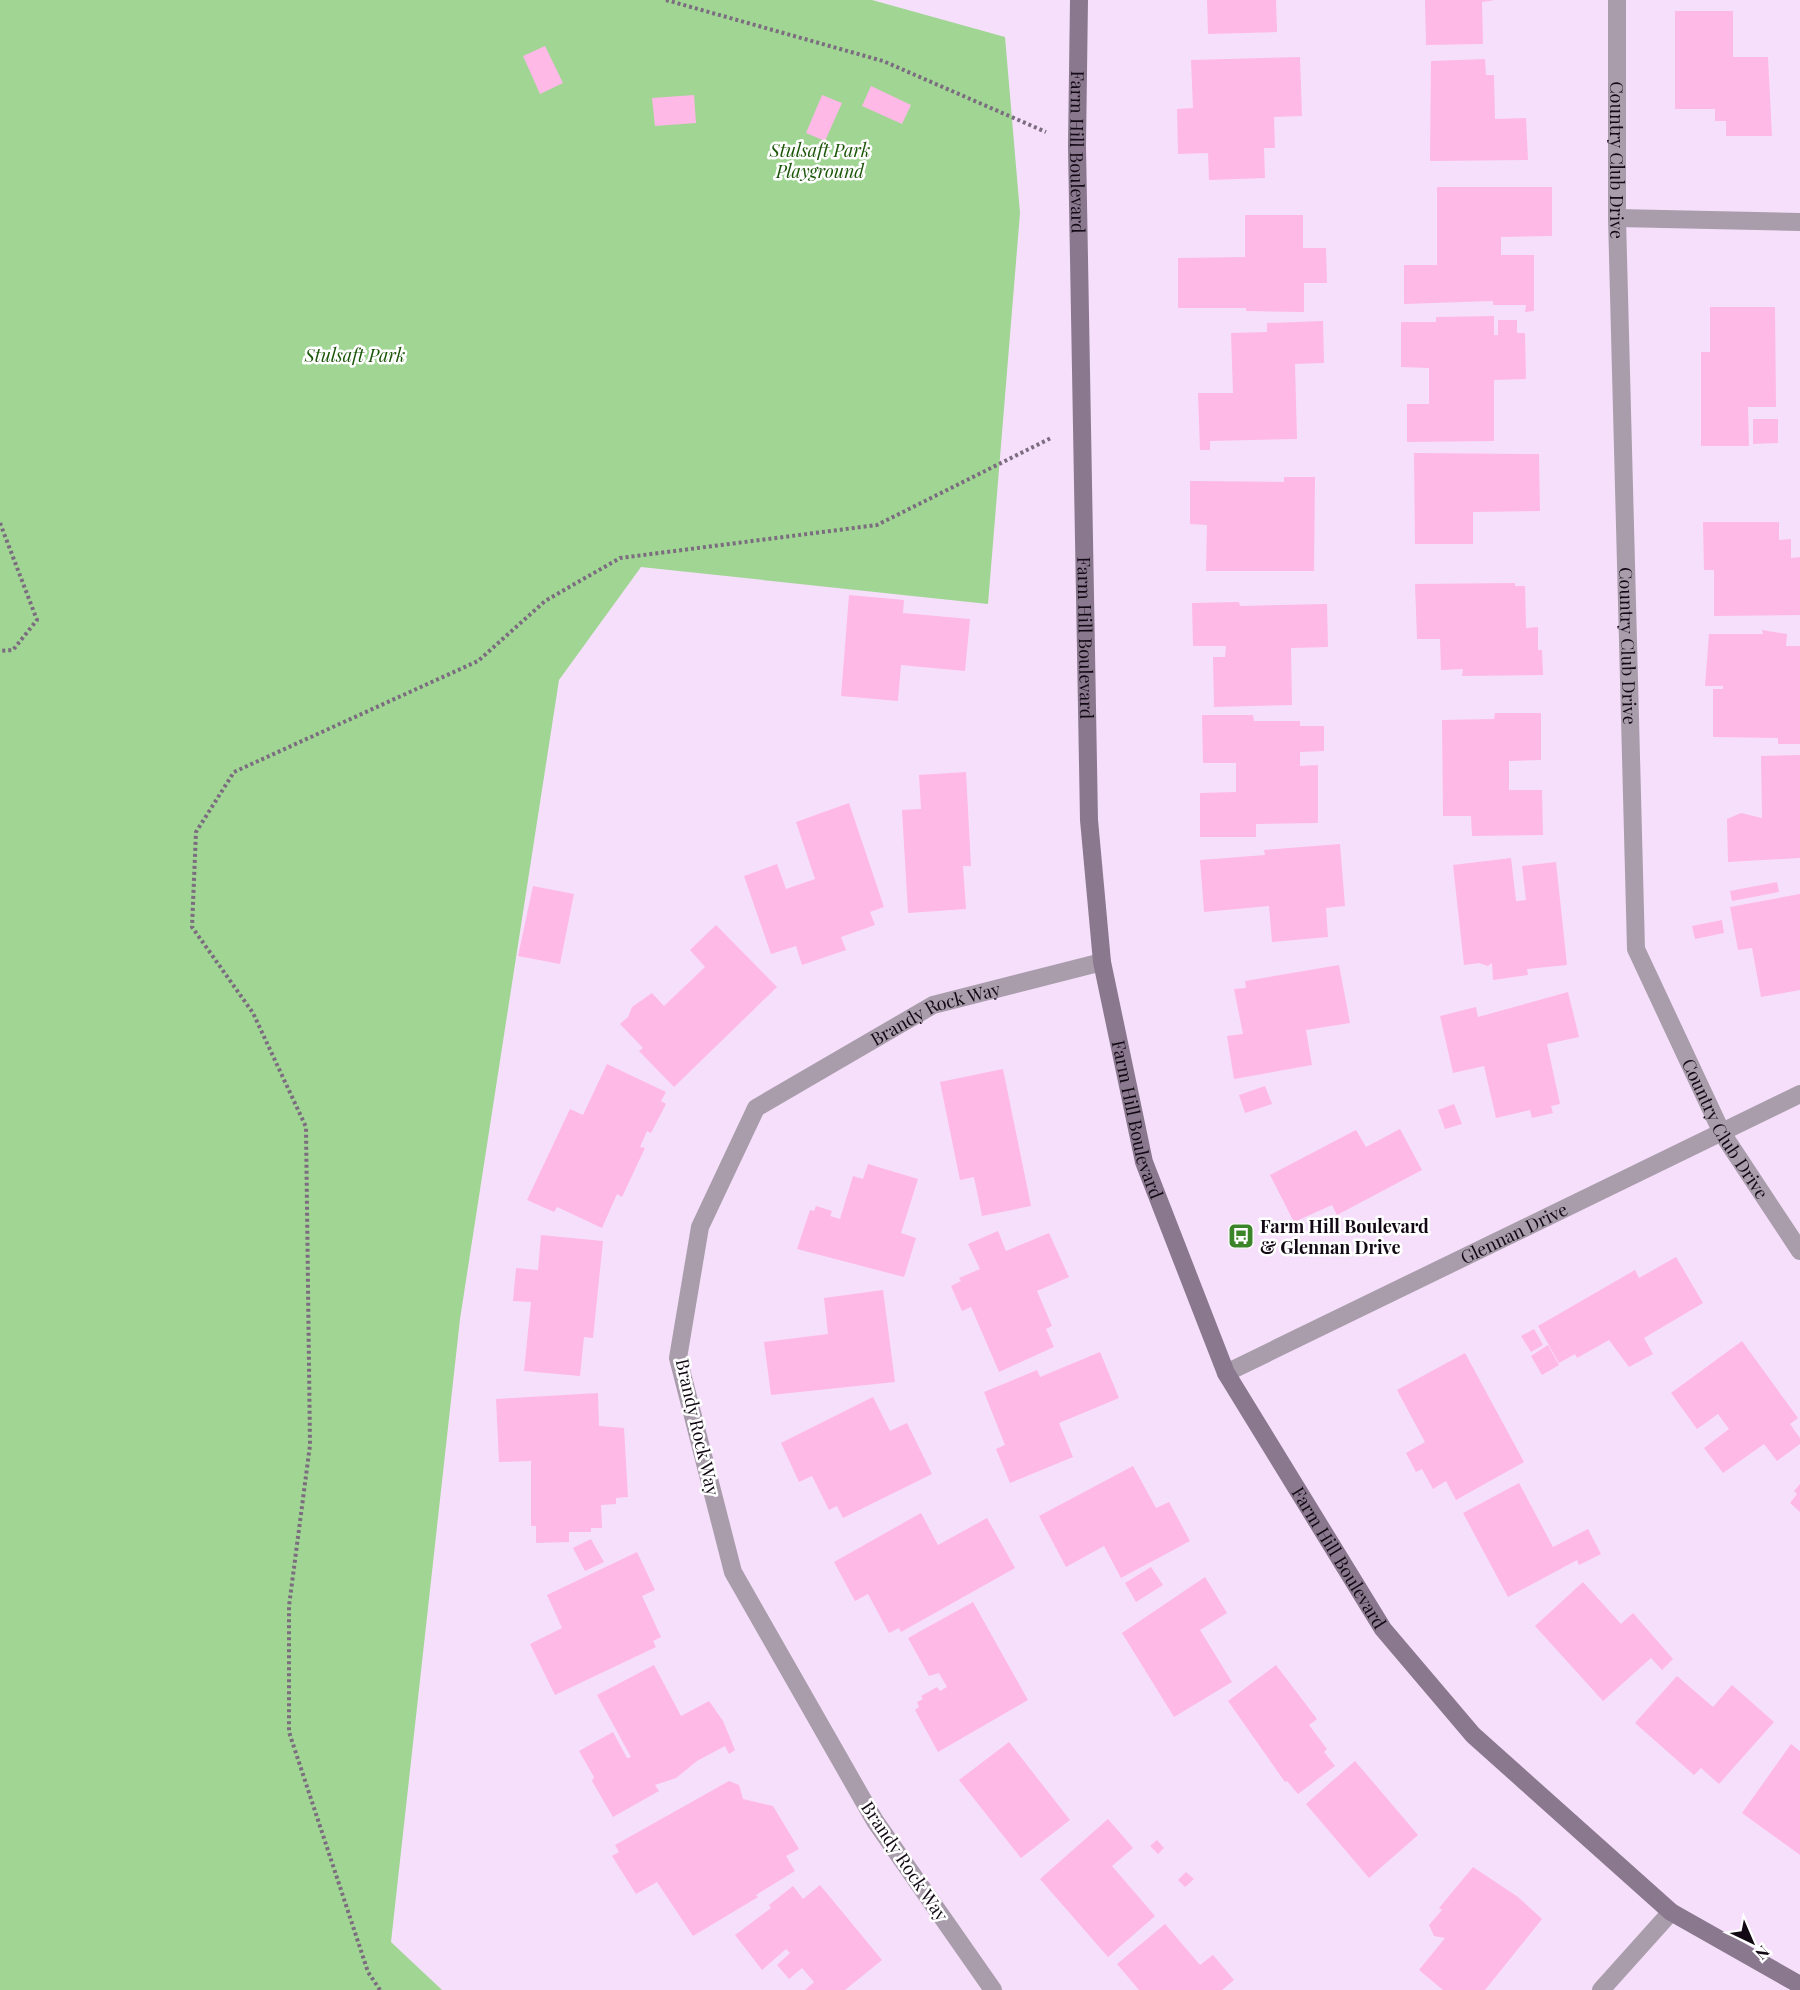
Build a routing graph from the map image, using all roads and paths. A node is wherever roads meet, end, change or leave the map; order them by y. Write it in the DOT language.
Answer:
graph roads {
  1 [pos="666,0"];
  2 [pos="1079,0"];
  3 [pos="1617,0"];
  4 [pos="1077,146"];
  5 [pos="1617,218"];
  6 [pos="1800,222"];
  7 [pos="1084,422"];
  8 [pos="0,523"];
  9 [pos="0,651"];
  10 [pos="1102,962"];
  11 [pos="1800,1094"];
  12 [pos="1722,1133"];
  13 [pos="1800,1251"];
  14 [pos="1226,1374"];
  15 [pos="1671,1912"];
  16 [pos="1800,1985"];
  17 [pos="380,1990"];
  18 [pos="993,1990"];
  19 [pos="1601,1990"];
  1 -- 4 [label="path"];
  2 -- 4 [label="main road, Farm Hill Boulevard"];
  3 -- 5 [label="street, Country Club Drive"];
  4 -- 7 [label="main road, Farm Hill Boulevard"];
  5 -- 6 [label="street"];
  5 -- 12 [label="street, Country Club Drive"];
  7 -- 10 [label="main road, Farm Hill Boulevard"];
  7 -- 17 [label="path"];
  8 -- 9 [label="path"];
  10 -- 14 [label="main road, Farm Hill Boulevard"];
  10 -- 18 [label="street, Brandy Rock Way"];
  11 -- 12 [label="street, Glennan Drive"];
  12 -- 13 [label="street, Country Club Drive"];
  12 -- 14 [label="street, Glennan Drive"];
  14 -- 15 [label="main road, Farm Hill Boulevard"];
  15 -- 16 [label="main road, Farm Hill Boulevard"];
  15 -- 19 [label="street"];
}
